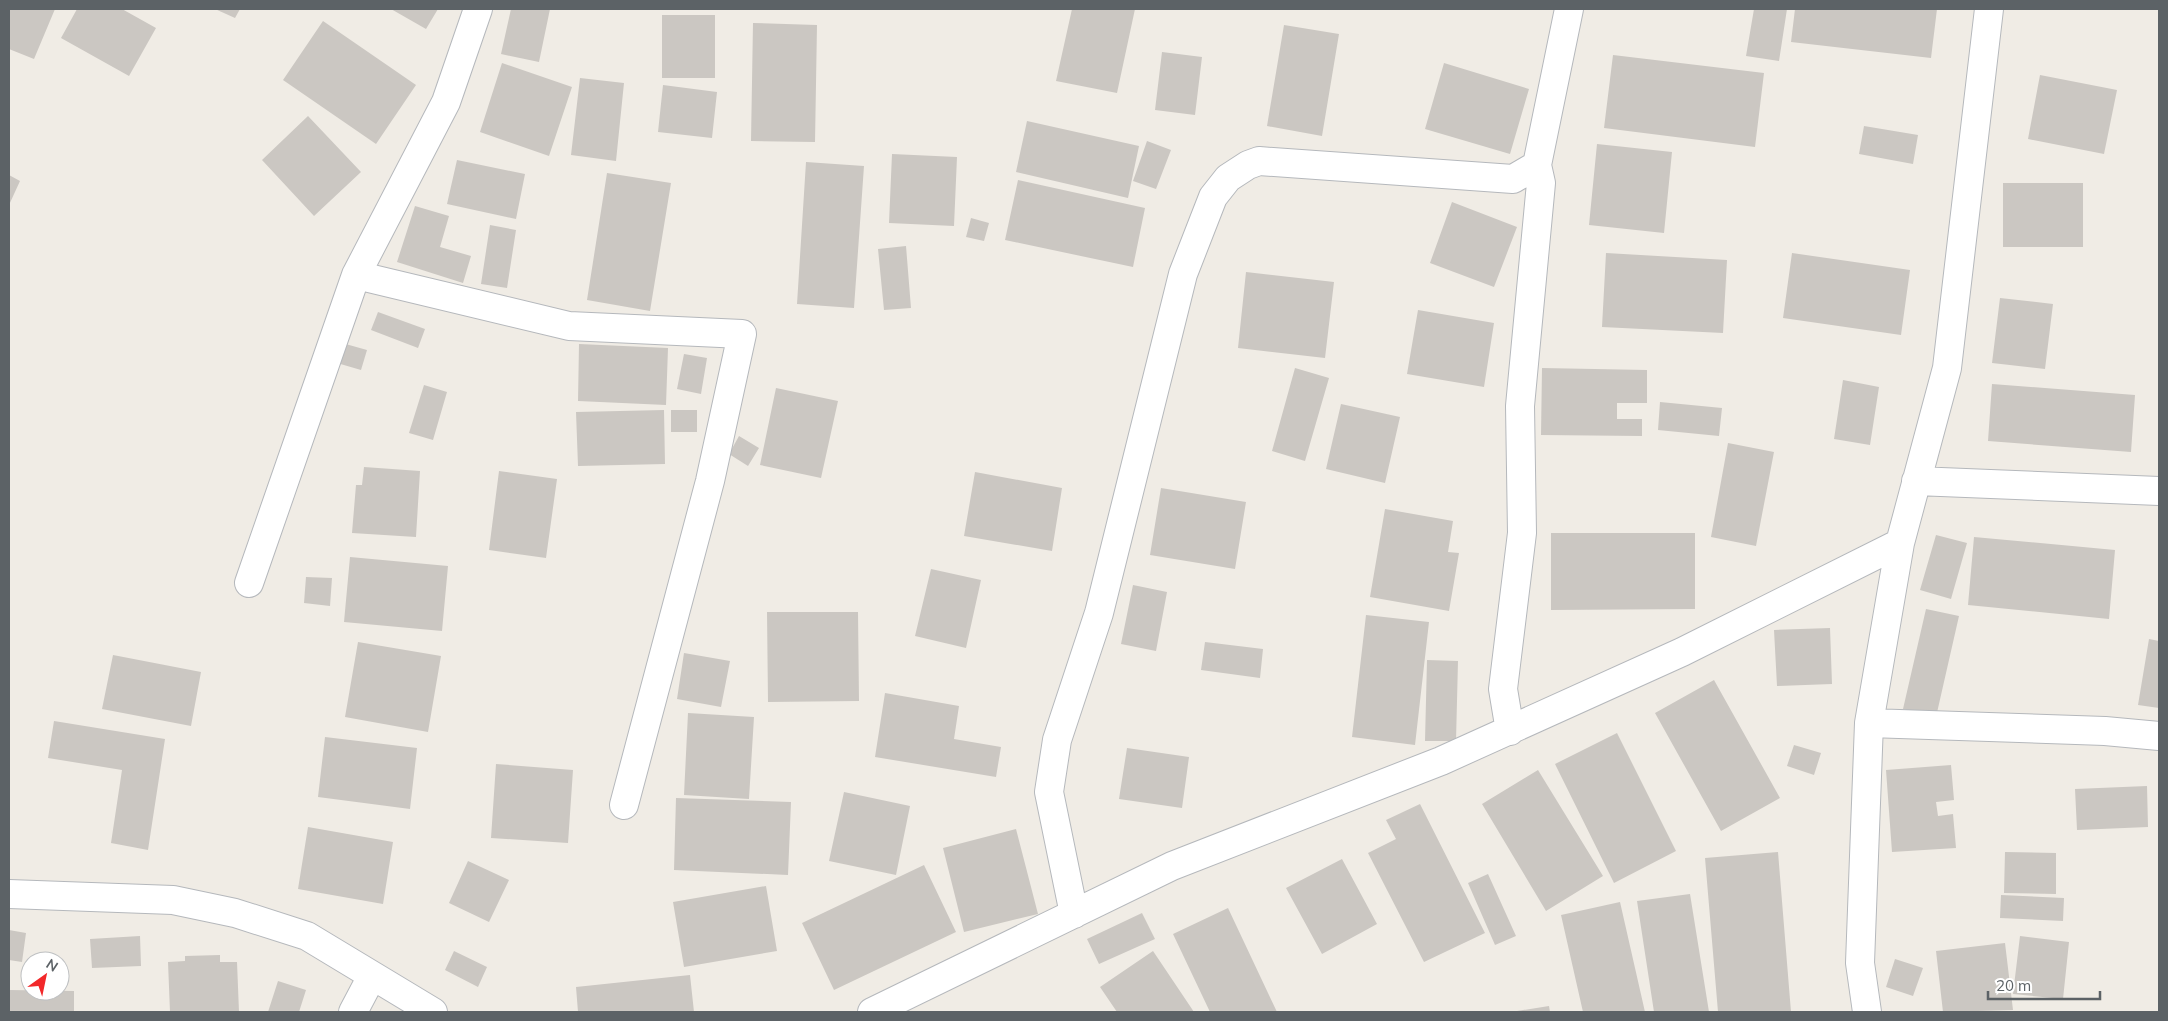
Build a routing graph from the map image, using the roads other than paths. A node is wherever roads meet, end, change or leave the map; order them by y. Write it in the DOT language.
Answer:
graph roads {
  1 [pos="478,9"];
  2 [pos="1569,9"];
  3 [pos="1990,9"];
  4 [pos="1537,165"];
  5 [pos="356,275"];
  6 [pos="1916,481"];
  7 [pos="2159,491"];
  8 [pos="1900,543"];
  9 [pos="250,583"];
  10 [pos="1869,723"];
  11 [pos="1510,731"];
  12 [pos="2159,736"];
  13 [pos="624,805"];
  14 [pos="9,894"];
  15 [pos="1074,914"];
  16 [pos="372,976"];
  17 [pos="353,1012"];
  18 [pos="433,1012"];
  19 [pos="872,1012"];
  20 [pos="1866,1012"];
  1 -- 5 [label="street"];
  2 -- 4 [label="street"];
  3 -- 6 [label="street"];
  4 -- 11 [label="street"];
  4 -- 15 [label="street"];
  5 -- 9 [label="street"];
  5 -- 13 [label="street"];
  6 -- 7 [label="street"];
  6 -- 8 [label="street"];
  8 -- 10 [label="street"];
  8 -- 11 [label="street"];
  10 -- 12 [label="street"];
  10 -- 20 [label="street"];
  11 -- 15 [label="street"];
  14 -- 16 [label="street"];
  15 -- 19 [label="street"];
  16 -- 17 [label="street"];
  16 -- 18 [label="street"];
}
